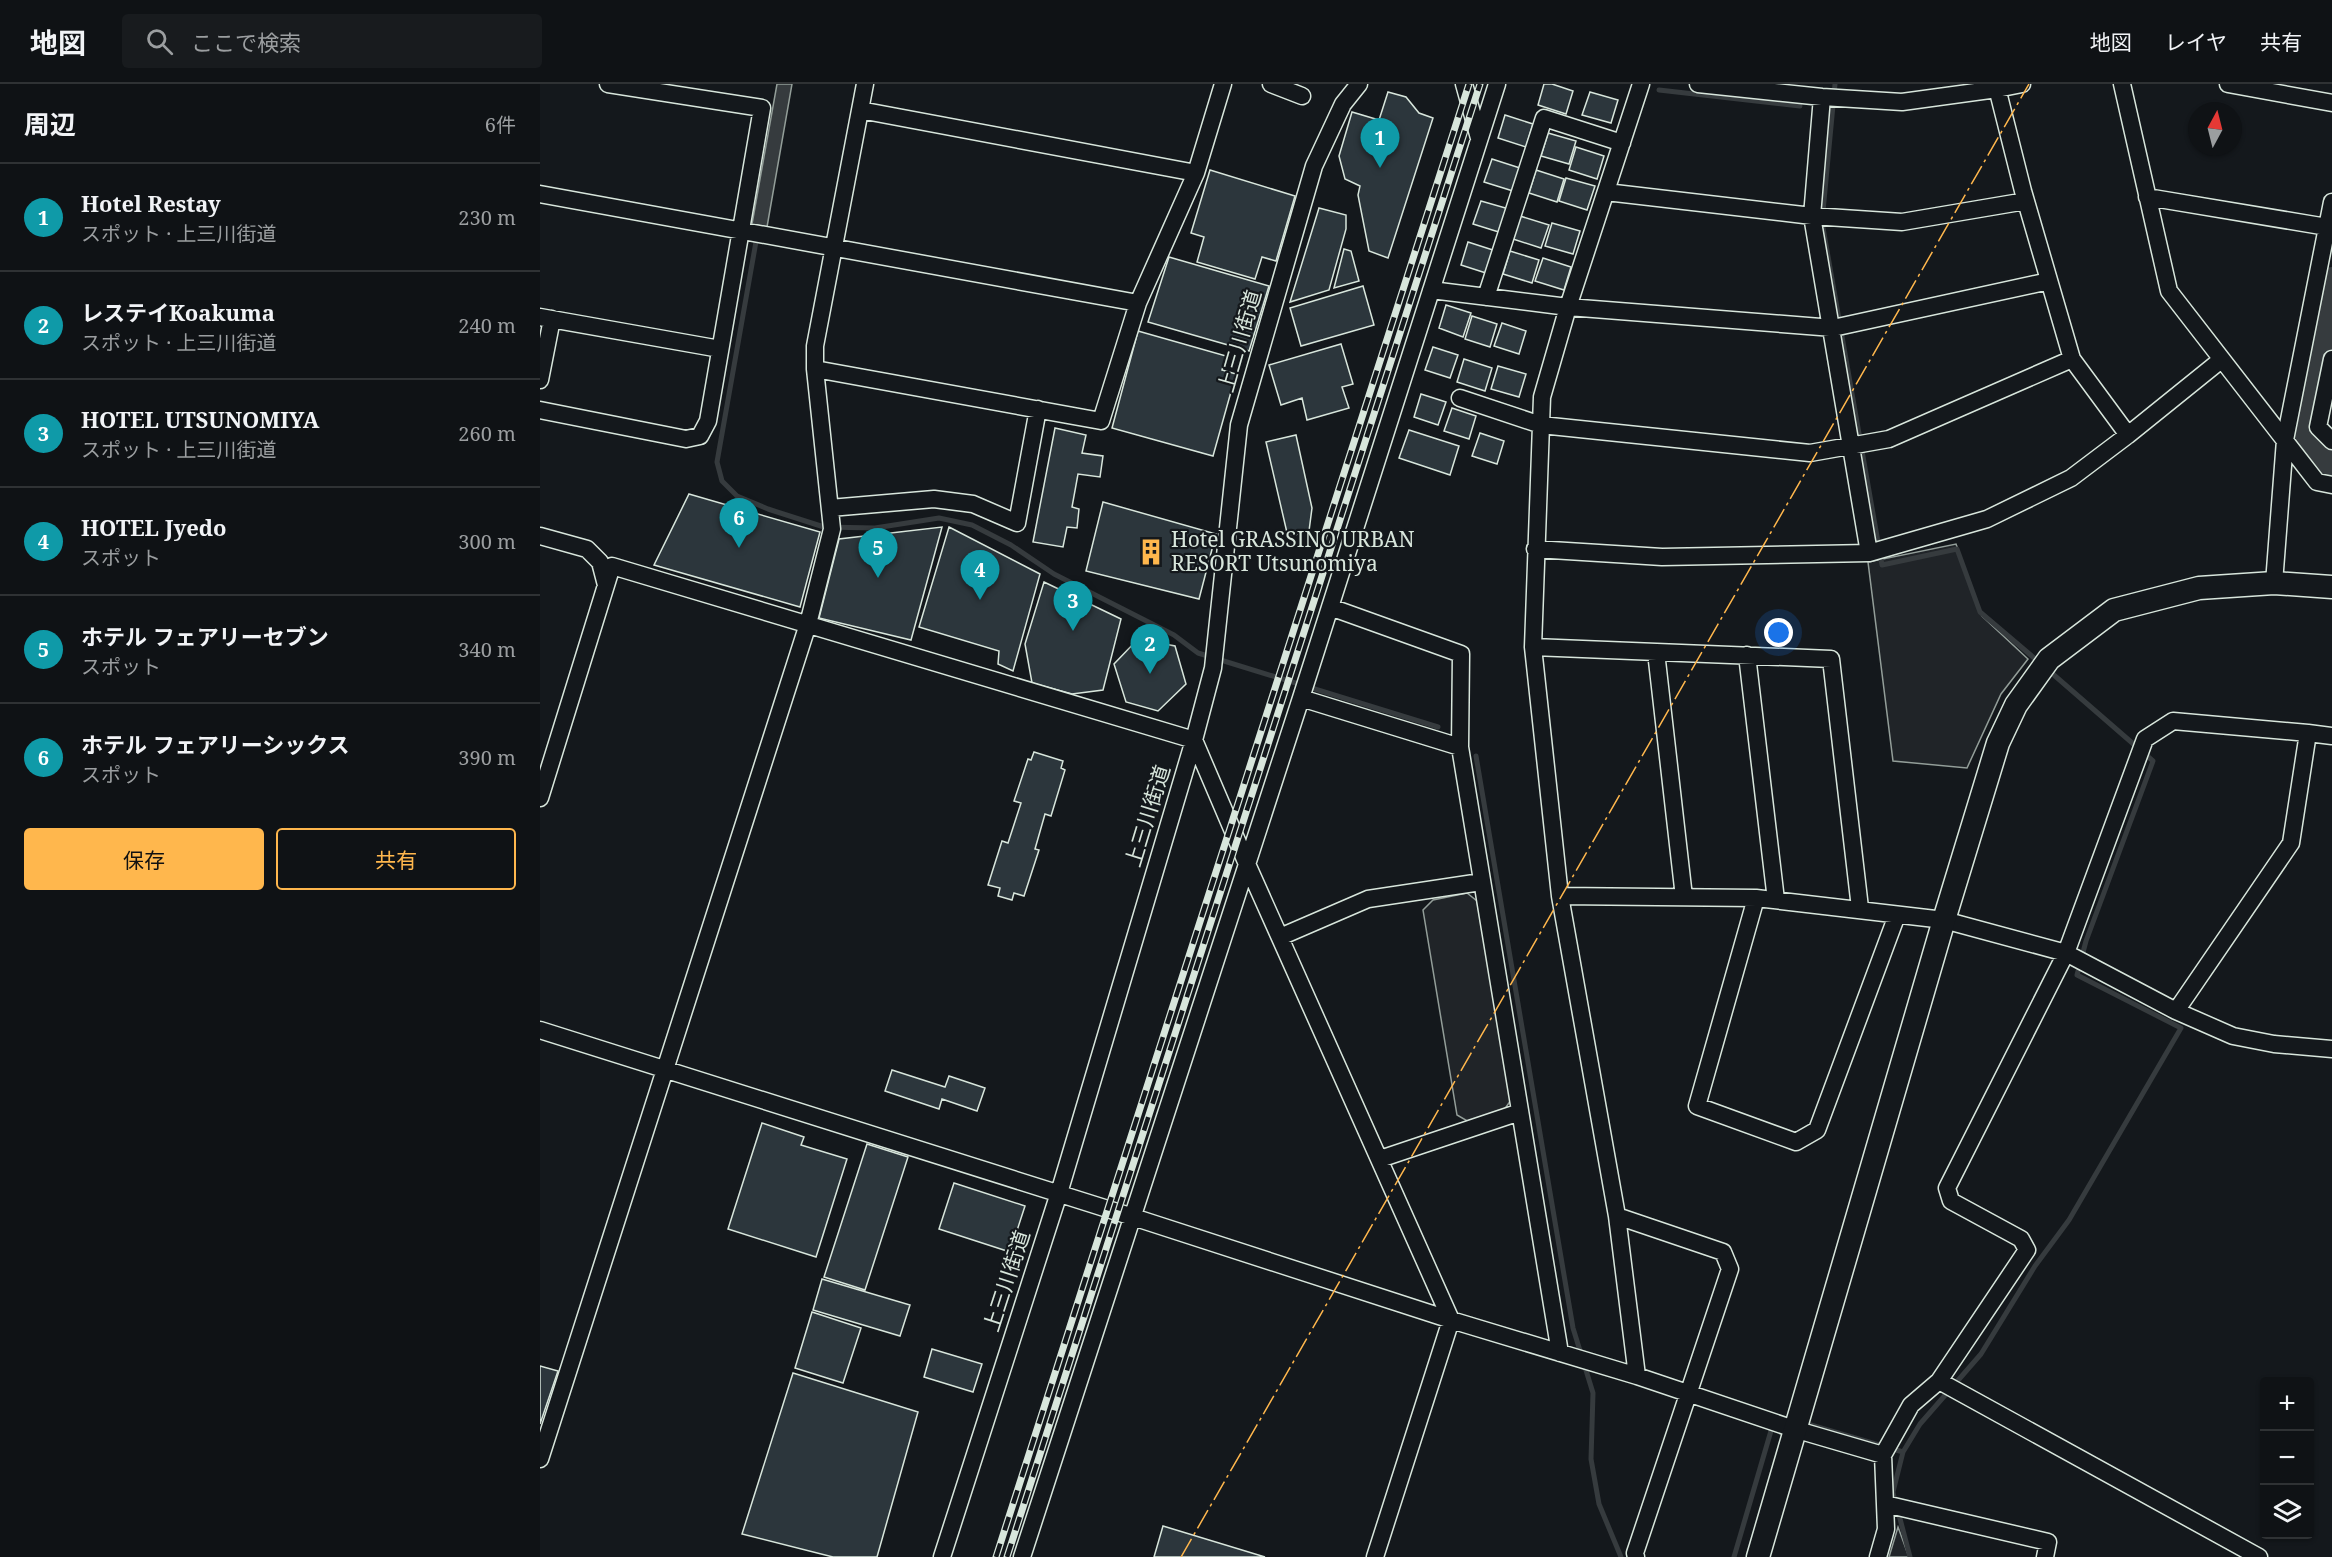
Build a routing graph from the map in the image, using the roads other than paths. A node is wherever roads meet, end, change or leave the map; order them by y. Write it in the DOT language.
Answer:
graph roads {
  1 [pos="608,84"];
  2 [pos="865,84"];
  3 [pos="1223,84"];
  4 [pos="1271,84"];
  5 [pos="1359,84"];
  6 [pos="1464,84"];
  7 [pos="1497,84"];
  8 [pos="1641,84"];
  9 [pos="1698,84"];
  10 [pos="2022,84"];
  11 [pos="2122,84"];
  12 [pos="2228,84"];
  13 [pos="1997,87"];
  14 [pos="1302,96"];
  15 [pos="1822,97"];
  16 [pos="2332,103"];
  17 [pos="860,110"];
  18 [pos="1479,138"];
  19 [pos="1622,142"];
  20 [pos="1196,173"];
  21 [pos="1606,192"];
  22 [pos="540,194"];
  23 [pos="2148,196"];
  24 [pos="2026,201"];
  25 [pos="2332,202"];
  26 [pos="1812,216"];
  27 [pos="2327,227"];
  28 [pos="741,230"];
  29 [pos="835,248"];
  30 [pos="2049,281"];
  31 [pos="1431,290"];
  32 [pos="1486,297"];
  33 [pos="1138,303"];
  34 [pos="1568,307"];
  35 [pos="546,318"];
  36 [pos="1833,328"];
  37 [pos="720,349"];
  38 [pos="2072,359"];
  39 [pos="2332,359"];
  40 [pos="2221,360"];
  41 [pos="815,369"];
  42 [pos="540,381"];
  43 [pos="1460,398"];
  44 [pos="540,410"];
  45 [pos="1038,410"];
  46 [pos="1541,425"];
  47 [pos="2128,435"];
  48 [pos="2285,440"];
  49 [pos="2332,441"];
  50 [pos="1852,446"];
  51 [pos="2332,485"];
  52 [pos="830,508"];
  53 [pos="540,536"];
  54 [pos="1535,549"];
  55 [pos="1869,553"];
  56 [pos="2274,583"];
  57 [pos="606,586"];
  58 [pos="2332,587"];
  59 [pos="1330,607"];
  60 [pos="808,624"];
  61 [pos="1533,647"];
  62 [pos="1656,652"];
  63 [pos="1747,655"];
  64 [pos="1301,698"];
  65 [pos="2308,733"];
  66 [pos="2332,736"];
  67 [pos="1194,740"];
  68 [pos="1460,747"];
  69 [pos="540,798"];
  70 [pos="1247,864"];
  71 [pos="1480,882"];
  72 [pos="1560,896"];
  73 [pos="1684,897"];
  74 [pos="1756,898"];
  75 [pos="1776,900"];
  76 [pos="1860,908"];
  77 [pos="1897,915"];
  78 [pos="1944,920"];
  79 [pos="1280,938"];
  80 [pos="2066,953"];
  81 [pos="2176,1011"];
  82 [pos="540,1030"];
  83 [pos="2332,1049"];
  84 [pos="665,1069"];
  85 [pos="1520,1112"];
  86 [pos="1380,1159"];
  87 [pos="1059,1193"];
  88 [pos="1617,1216"];
  89 [pos="1132,1217"];
  90 [pos="1451,1320"];
  91 [pos="1560,1353"];
  92 [pos="1637,1376"];
  93 [pos="1939,1381"];
  94 [pos="1688,1393"];
  95 [pos="1794,1429"];
  96 [pos="1883,1455"];
  97 [pos="540,1459"];
  98 [pos="1885,1504"];
  99 [pos="942,1557"];
  100 [pos="1022,1557"];
  101 [pos="1375,1557"];
  102 [pos="1636,1557"];
  103 [pos="1758,1557"];
  104 [pos="1878,1557"];
  105 [pos="2045,1557"];
  106 [pos="2259,1557"];
  1 -- 28 [label="street"];
  2 -- 17 [label="street"];
  3 -- 20 [label="street"];
  4 -- 14 [label="street"];
  5 -- 67 [label="street, 上三川街道"];
  6 -- 18 [label="street"];
  7 -- 18 [label="street"];
  8 -- 19 [label="street"];
  9 -- 15 [label="street"];
  10 -- 13 [label="street"];
  11 -- 23 [label="street"];
  12 -- 16 [label="street"];
  13 -- 15 [label="street"];
  13 -- 24 [label="street"];
  15 -- 26 [label="street"];
  17 -- 20 [label="street"];
  17 -- 29 [label="street"];
  18 -- 31 [label="street"];
  19 -- 21 [label="street"];
  19 -- 32 [label="street"];
  20 -- 33 [label="street"];
  21 -- 26 [label="street"];
  21 -- 34 [label="street"];
  22 -- 28 [label="street"];
  23 -- 27 [label="street"];
  23 -- 40 [label="street"];
  24 -- 26 [label="street"];
  24 -- 30 [label="street"];
  25 -- 27 [label="street"];
  26 -- 36 [label="street"];
  27 -- 48 [label="street"];
  28 -- 29 [label="street"];
  28 -- 37 [label="street"];
  29 -- 33 [label="street"];
  29 -- 41 [label="street"];
  30 -- 36 [label="street"];
  30 -- 38 [label="street"];
  31 -- 32 [label="street"];
  31 -- 59 [label="street"];
  32 -- 34 [label="street"];
  33 -- 45 [label="street"];
  34 -- 36 [label="street"];
  34 -- 46 [label="street"];
  35 -- 37 [label="street"];
  35 -- 42 [label="street"];
  36 -- 50 [label="street"];
  37 -- 44 [label="street"];
  38 -- 47 [label="street"];
  38 -- 50 [label="street"];
  39 -- 49 [label="street"];
  40 -- 47 [label="street"];
  40 -- 48 [label="street"];
  41 -- 45 [label="street"];
  41 -- 52 [label="street"];
  43 -- 46 [label="street"];
  45 -- 52 [label="street"];
  46 -- 50 [label="street"];
  46 -- 54 [label="street"];
  47 -- 55 [label="street"];
  48 -- 51 [label="street"];
  48 -- 56 [label="street"];
  50 -- 55 [label="street"];
  52 -- 60 [label="street"];
  53 -- 57 [label="street"];
  54 -- 55 [label="street"];
  54 -- 61 [label="street"];
  56 -- 58 [label="street"];
  56 -- 78 [label="street"];
  57 -- 60 [label="street"];
  57 -- 69 [label="street"];
  59 -- 64 [label="street"];
  59 -- 68 [label="street"];
  60 -- 67 [label="street"];
  60 -- 84 [label="street"];
  61 -- 62 [label="street"];
  61 -- 72 [label="street"];
  62 -- 63 [label="street"];
  62 -- 73 [label="street"];
  63 -- 75 [label="street"];
  63 -- 76 [label="street"];
  64 -- 68 [label="street"];
  64 -- 70 [label="street"];
  65 -- 66 [label="street"];
  65 -- 80 [label="street"];
  65 -- 81 [label="street"];
  67 -- 70 [label="street"];
  67 -- 87 [label="street, 上三川街道"];
  68 -- 71 [label="street"];
  70 -- 79 [label="street"];
  70 -- 89 [label="street"];
  71 -- 79 [label="street"];
  71 -- 85 [label="street"];
  72 -- 73 [label="street"];
  72 -- 88 [label="street"];
  73 -- 74 [label="street"];
  74 -- 75 [label="street"];
  74 -- 77 [label="street"];
  75 -- 76 [label="street"];
  76 -- 77 [label="street"];
  77 -- 78 [label="street"];
  78 -- 80 [label="street"];
  78 -- 95 [label="street"];
  79 -- 86 [label="street"];
  80 -- 81 [label="street"];
  80 -- 93 [label="street"];
  81 -- 83 [label="street"];
  82 -- 84 [label="street"];
  84 -- 87 [label="street"];
  84 -- 97 [label="street"];
  85 -- 86 [label="street"];
  85 -- 91 [label="street"];
  86 -- 90 [label="street"];
  87 -- 89 [label="street"];
  87 -- 99 [label="street, 上三川街道"];
  88 -- 92 [label="street"];
  88 -- 94 [label="street"];
  89 -- 90 [label="street"];
  89 -- 100 [label="street"];
  90 -- 91 [label="street"];
  90 -- 101 [label="street"];
  91 -- 92 [label="street"];
  92 -- 94 [label="street"];
  93 -- 96 [label="street"];
  93 -- 106 [label="street"];
  94 -- 95 [label="street"];
  94 -- 102 [label="street"];
  95 -- 96 [label="street"];
  95 -- 103 [label="street"];
  96 -- 98 [label="street"];
  98 -- 104 [label="street"];
  98 -- 105 [label="street"];
}
